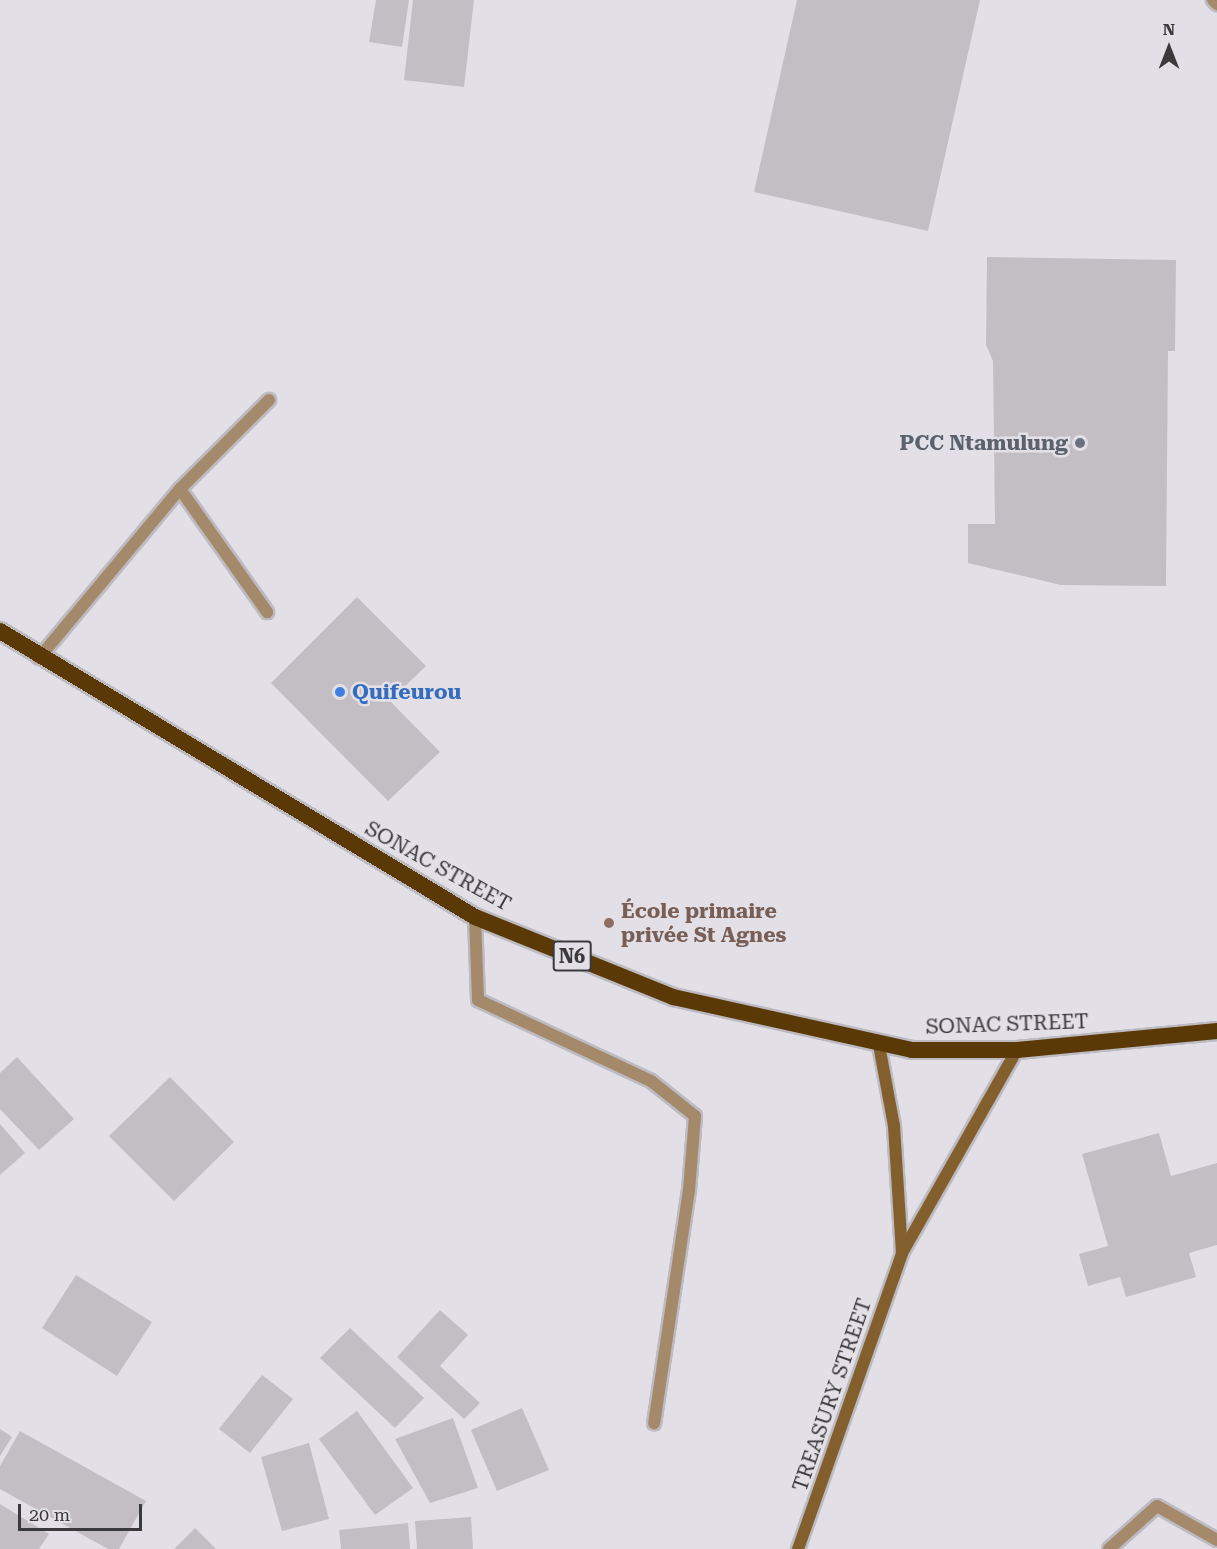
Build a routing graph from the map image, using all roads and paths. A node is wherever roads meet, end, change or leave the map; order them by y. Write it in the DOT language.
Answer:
graph roads {
  1 [pos="1213,0"];
  2 [pos="1217,4"];
  3 [pos="269,400"];
  4 [pos="180,489"];
  5 [pos="267,612"];
  6 [pos="0,631"];
  7 [pos="39,658"];
  8 [pos="475,917"];
  9 [pos="1217,1031"];
  10 [pos="879,1045"];
  11 [pos="1017,1050"];
  12 [pos="902,1253"];
  13 [pos="654,1424"];
  14 [pos="1217,1540"];
  15 [pos="798,1549"];
  16 [pos="1109,1549"];
  1 -- 2 [label="street"];
  3 -- 4 [label="street"];
  4 -- 5 [label="street"];
  4 -- 7 [label="street"];
  6 -- 7 [label="highway, SONAC STREET / N6"];
  7 -- 8 [label="highway, SONAC STREET / N6"];
  8 -- 10 [label="highway, SONAC STREET / N6"];
  8 -- 13 [label="street"];
  9 -- 11 [label="highway, SONAC STREET / N6"];
  10 -- 11 [label="highway, SONAC STREET / N6"];
  10 -- 12 [label="main road, TREASURY STREET"];
  11 -- 12 [label="main road, TREASURY STREET"];
  12 -- 15 [label="main road, TREASURY STREET"];
  14 -- 16 [label="street"];
}
